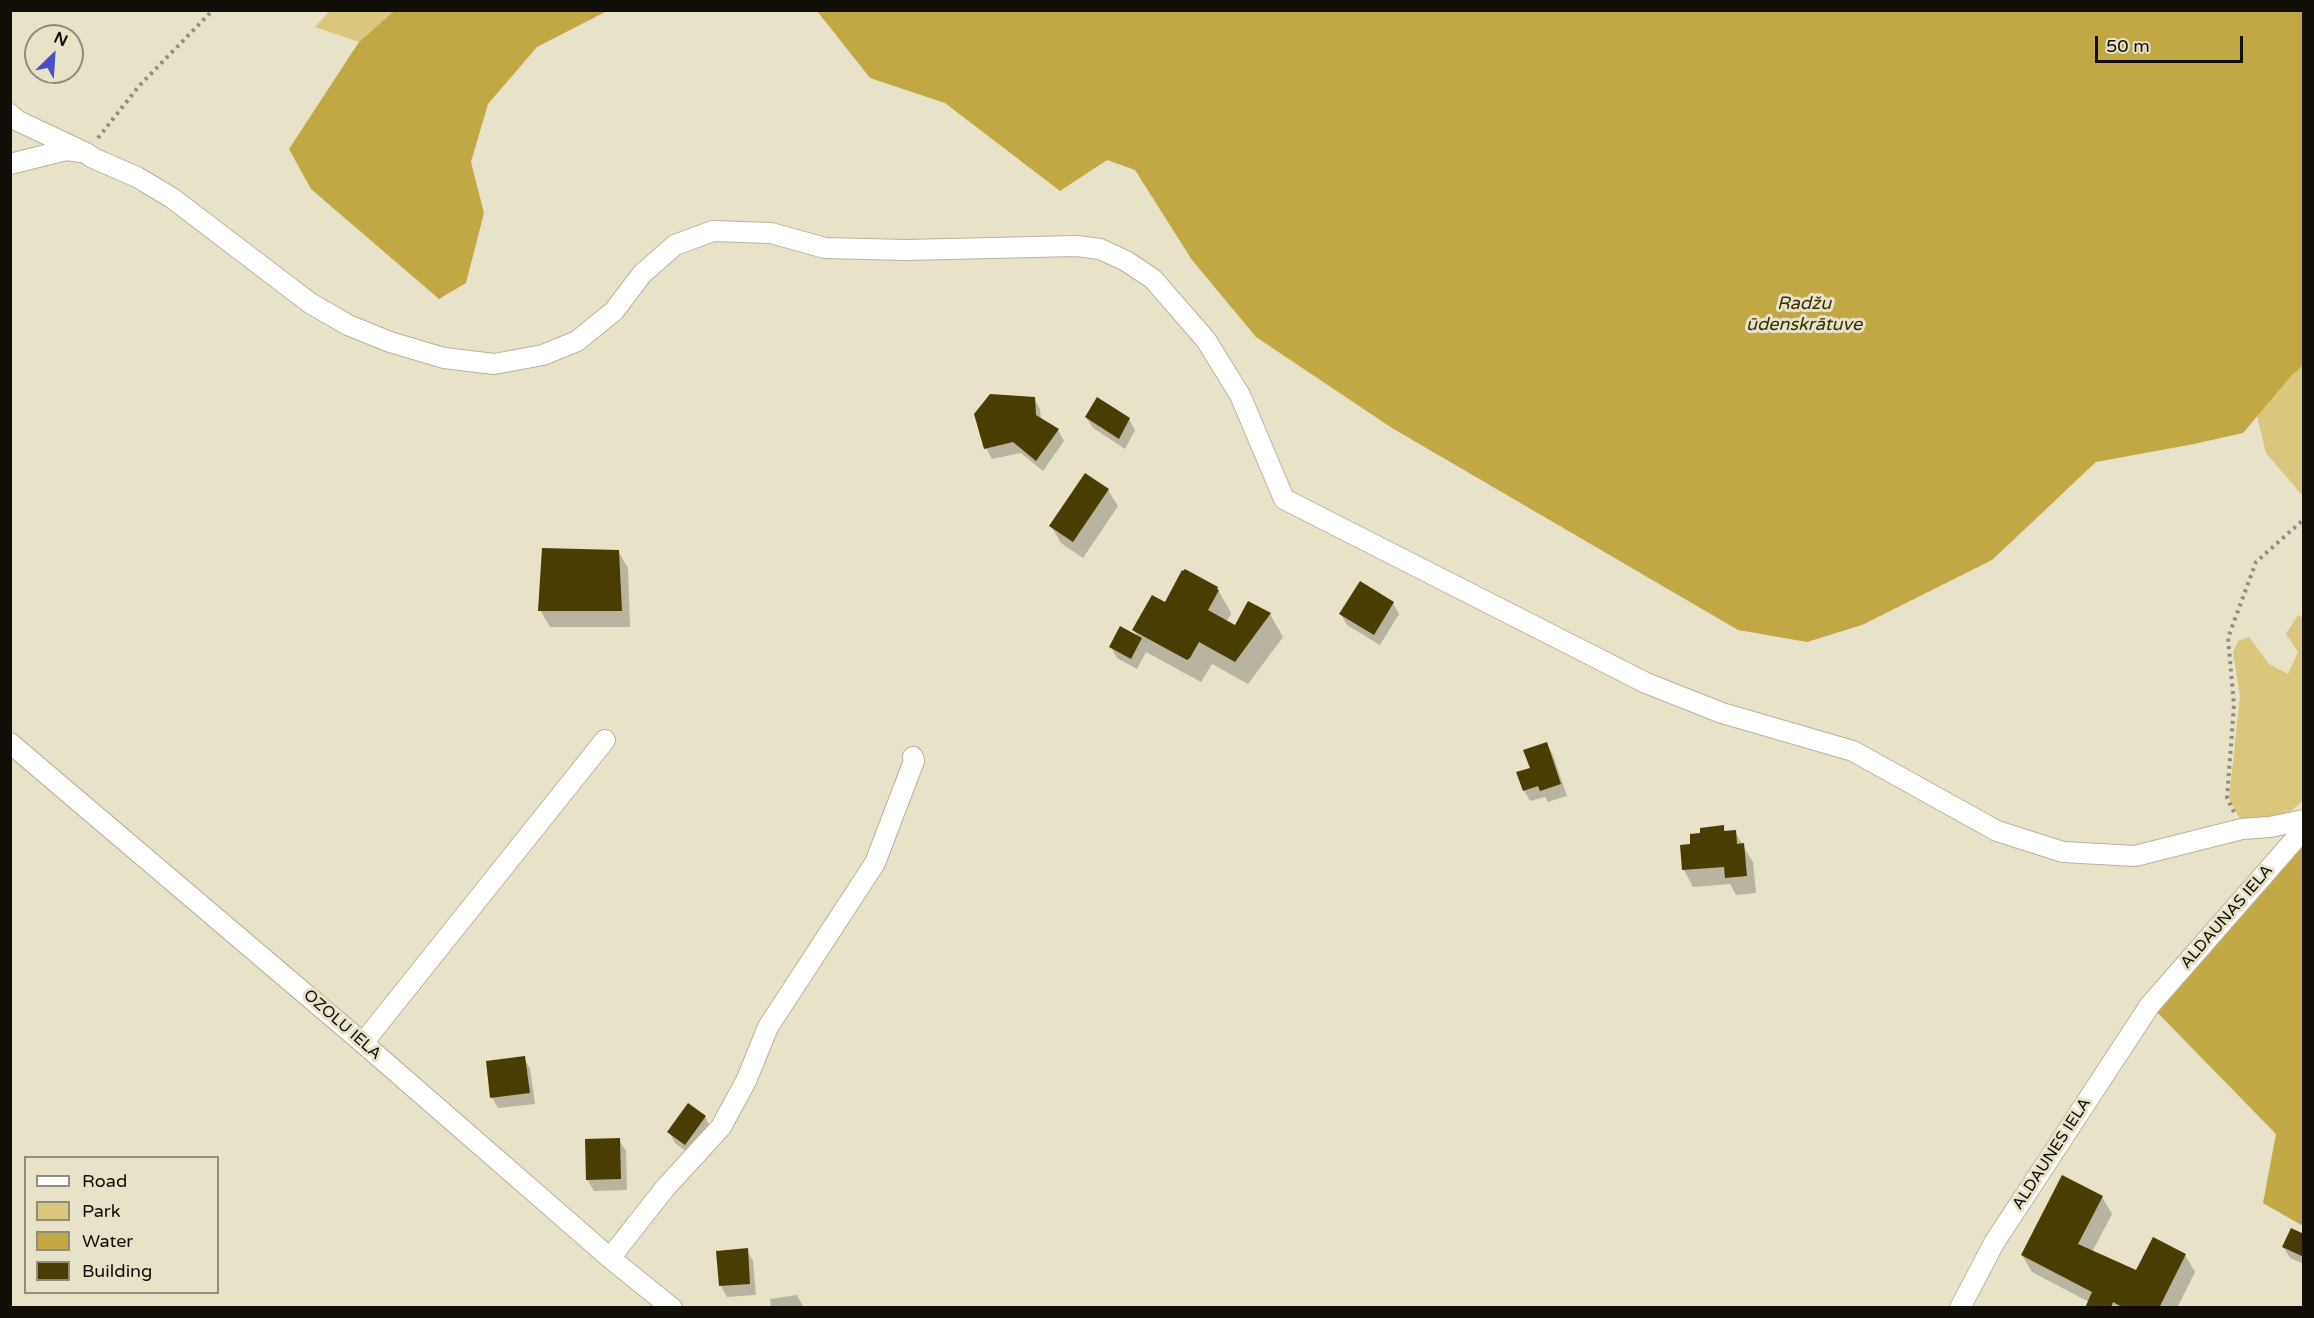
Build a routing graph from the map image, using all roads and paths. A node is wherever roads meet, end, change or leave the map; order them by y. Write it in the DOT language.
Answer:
graph roads {
  1 [pos="213,10"];
  2 [pos="10,114"];
  3 [pos="86,153"];
  4 [pos="10,164"];
  5 [pos="2303,520"];
  6 [pos="605,740"];
  7 [pos="10,743"];
  8 [pos="913,757"];
  9 [pos="2304,820"];
  10 [pos="2242,829"];
  11 [pos="2304,829"];
  12 [pos="2150,1005"];
  13 [pos="363,1042"];
  14 [pos="610,1258"];
  15 [pos="672,1308"];
  16 [pos="1960,1308"];
  1 -- 3 [label="path"];
  2 -- 3 [label="street"];
  3 -- 4 [label="street"];
  3 -- 10 [label="street"];
  5 -- 10 [label="path"];
  6 -- 13 [label="street"];
  7 -- 13 [label="street, OZOLU IELA"];
  8 -- 14 [label="street"];
  9 -- 10 [label="street"];
  11 -- 12 [label="street, ALDAUNAS IELA"];
  12 -- 16 [label="street, ALDAUNES IELA"];
  13 -- 14 [label="street, OZOLU IELA"];
  14 -- 15 [label="street, OZOLU IELA"];
}
